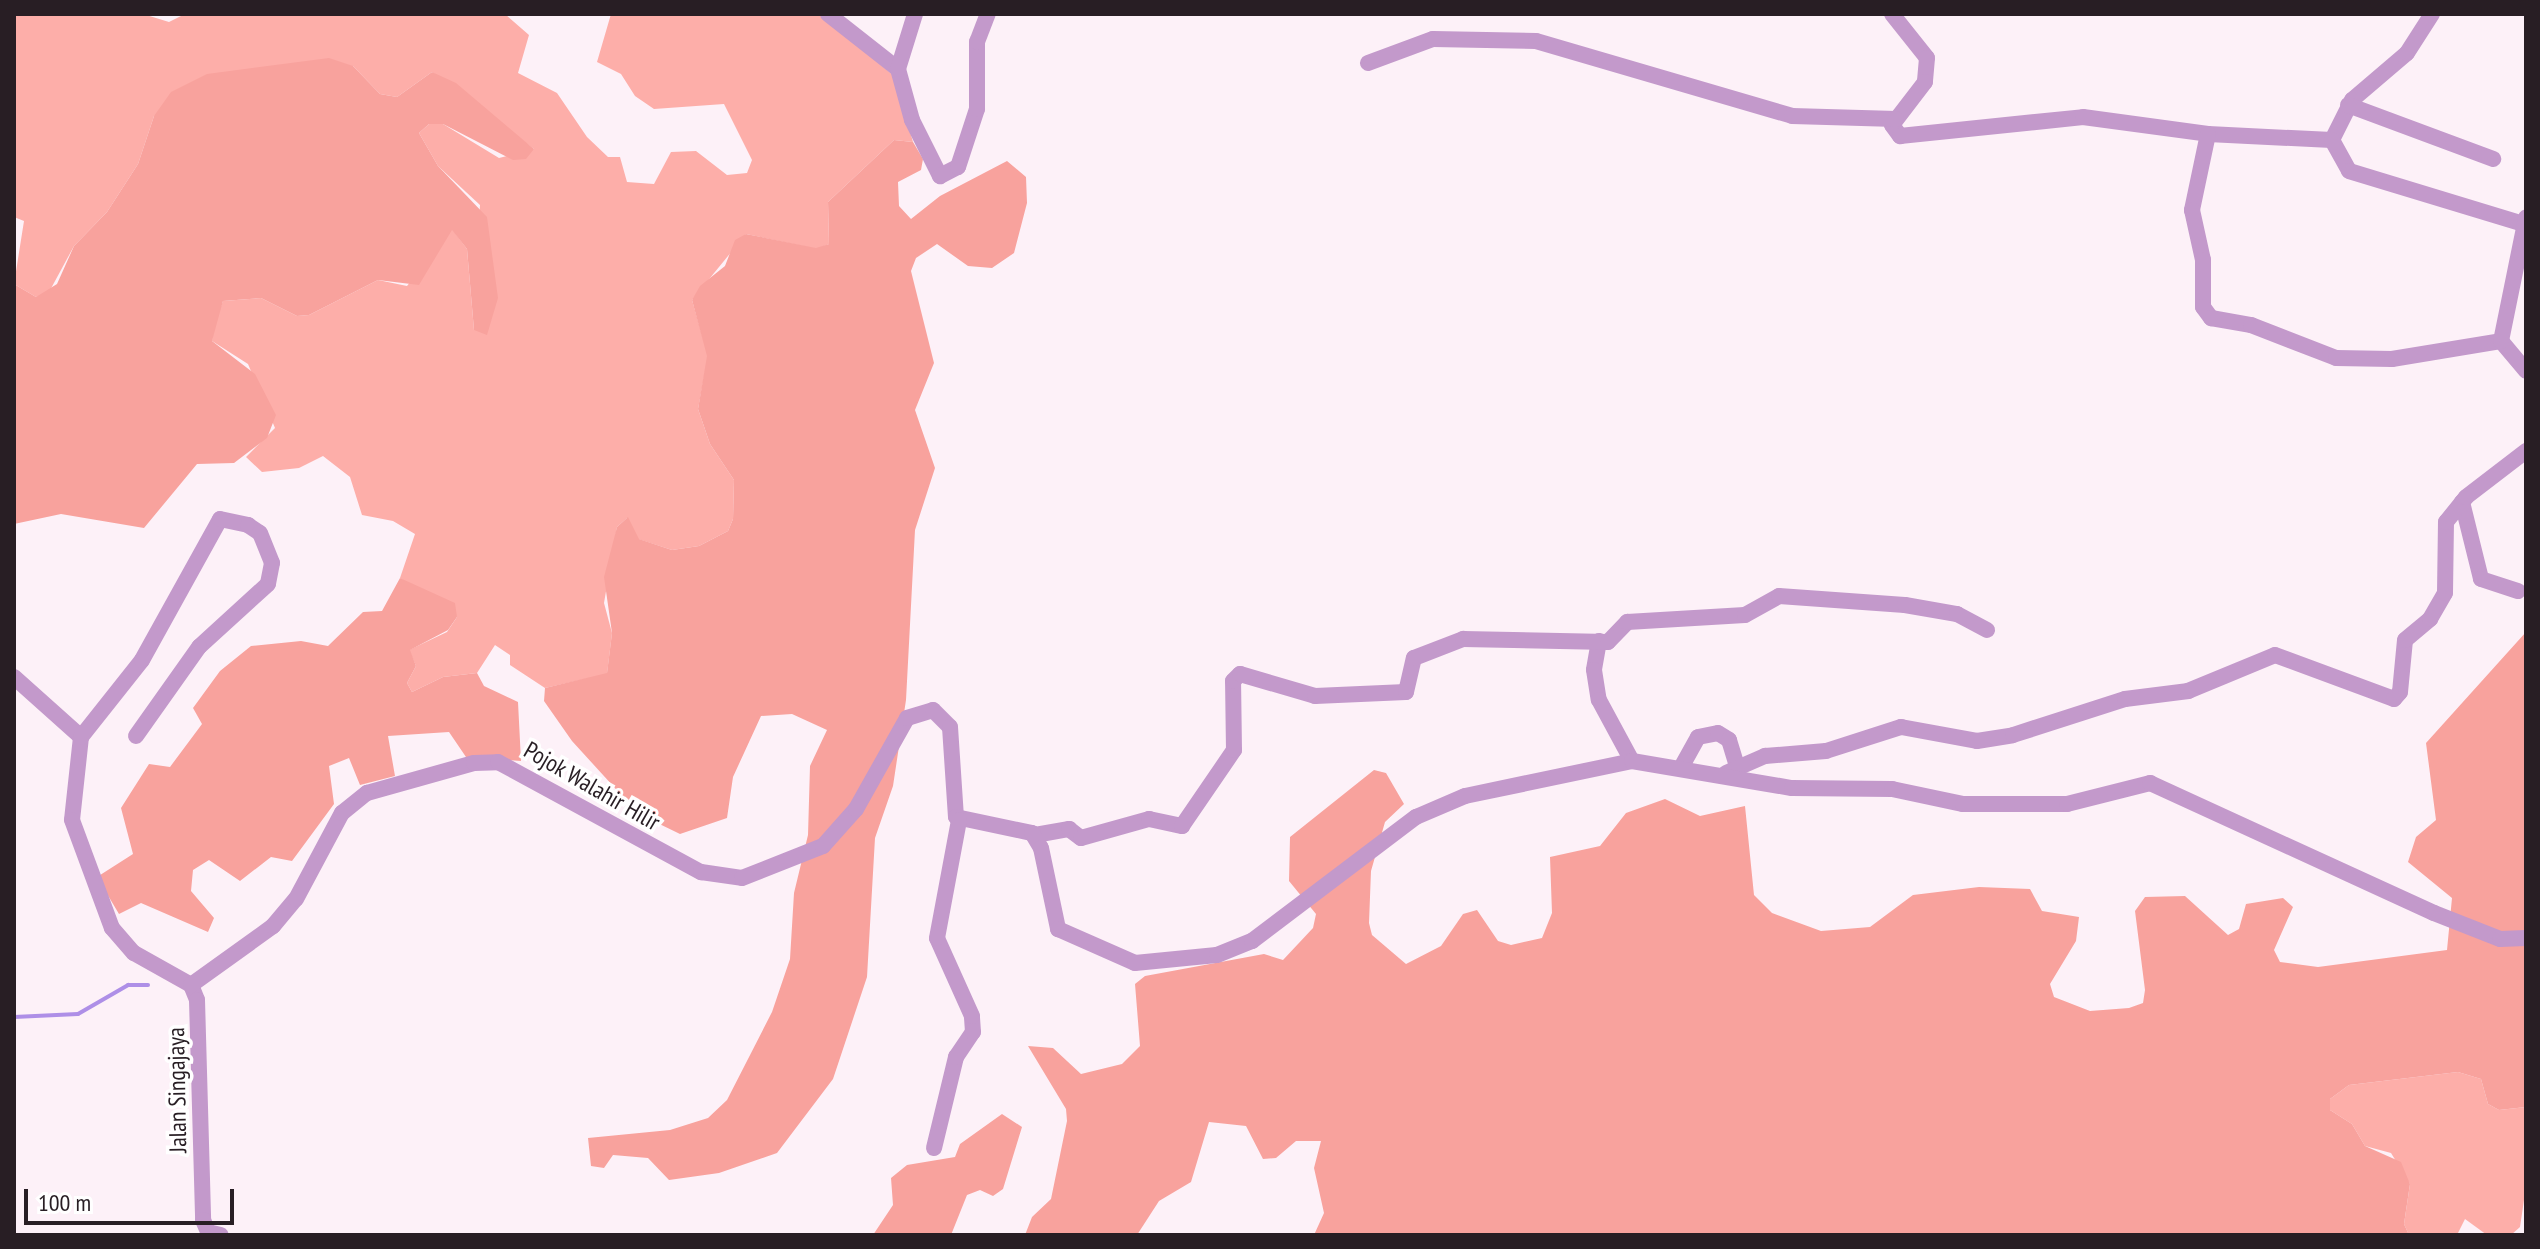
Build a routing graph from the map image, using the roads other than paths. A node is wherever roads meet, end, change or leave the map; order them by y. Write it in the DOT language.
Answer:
graph roads {
  1 [pos="828,14"];
  2 [pos="915,14"];
  3 [pos="988,14"];
  4 [pos="1892,14"];
  5 [pos="2432,14"];
  6 [pos="1368,63"];
  7 [pos="898,69"];
  8 [pos="2348,105"];
  9 [pos="1896,119"];
  10 [pos="2208,134"];
  11 [pos="2332,140"];
  12 [pos="2493,159"];
  13 [pos="2524,221"];
  14 [pos="2501,341"];
  15 [pos="2526,371"];
  16 [pos="2526,451"];
  17 [pos="2462,502"];
  18 [pos="2518,591"];
  19 [pos="1987,630"];
  20 [pos="1599,641"];
  21 [pos="14,677"];
  22 [pos="136,736"];
  23 [pos="81,737"];
  24 [pos="1632,761"];
  25 [pos="1682,766"];
  26 [pos="1732,770"];
  27 [pos="959,820"];
  28 [pos="1035,835"];
  29 [pos="2526,938"];
  30 [pos="191,985"];
  31 [pos="934,1148"];
  32 [pos="221,1235"];
  1 -- 7 [label="street"];
  2 -- 7 [label="street"];
  3 -- 7 [label="street"];
  4 -- 9 [label="street"];
  5 -- 8 [label="street"];
  6 -- 9 [label="street"];
  8 -- 11 [label="street"];
  8 -- 12 [label="street"];
  9 -- 10 [label="street"];
  10 -- 11 [label="street"];
  10 -- 14 [label="street"];
  11 -- 13 [label="street"];
  13 -- 14 [label="street"];
  14 -- 15 [label="street"];
  16 -- 17 [label="street"];
  17 -- 18 [label="street"];
  17 -- 26 [label="street"];
  19 -- 20 [label="street"];
  20 -- 24 [label="street"];
  20 -- 28 [label="street"];
  21 -- 23 [label="street"];
  22 -- 23 [label="street"];
  23 -- 30 [label="street"];
  24 -- 25 [label="street"];
  24 -- 28 [label="street"];
  25 -- 26 [label="street"];
  25 -- 26 [label="street"];
  26 -- 29 [label="street"];
  27 -- 28 [label="street"];
  27 -- 30 [label="street, Pojok Walahir Hilir"];
  27 -- 31 [label="street"];
  30 -- 32 [label="street, Jalan Singajaya"];
}
